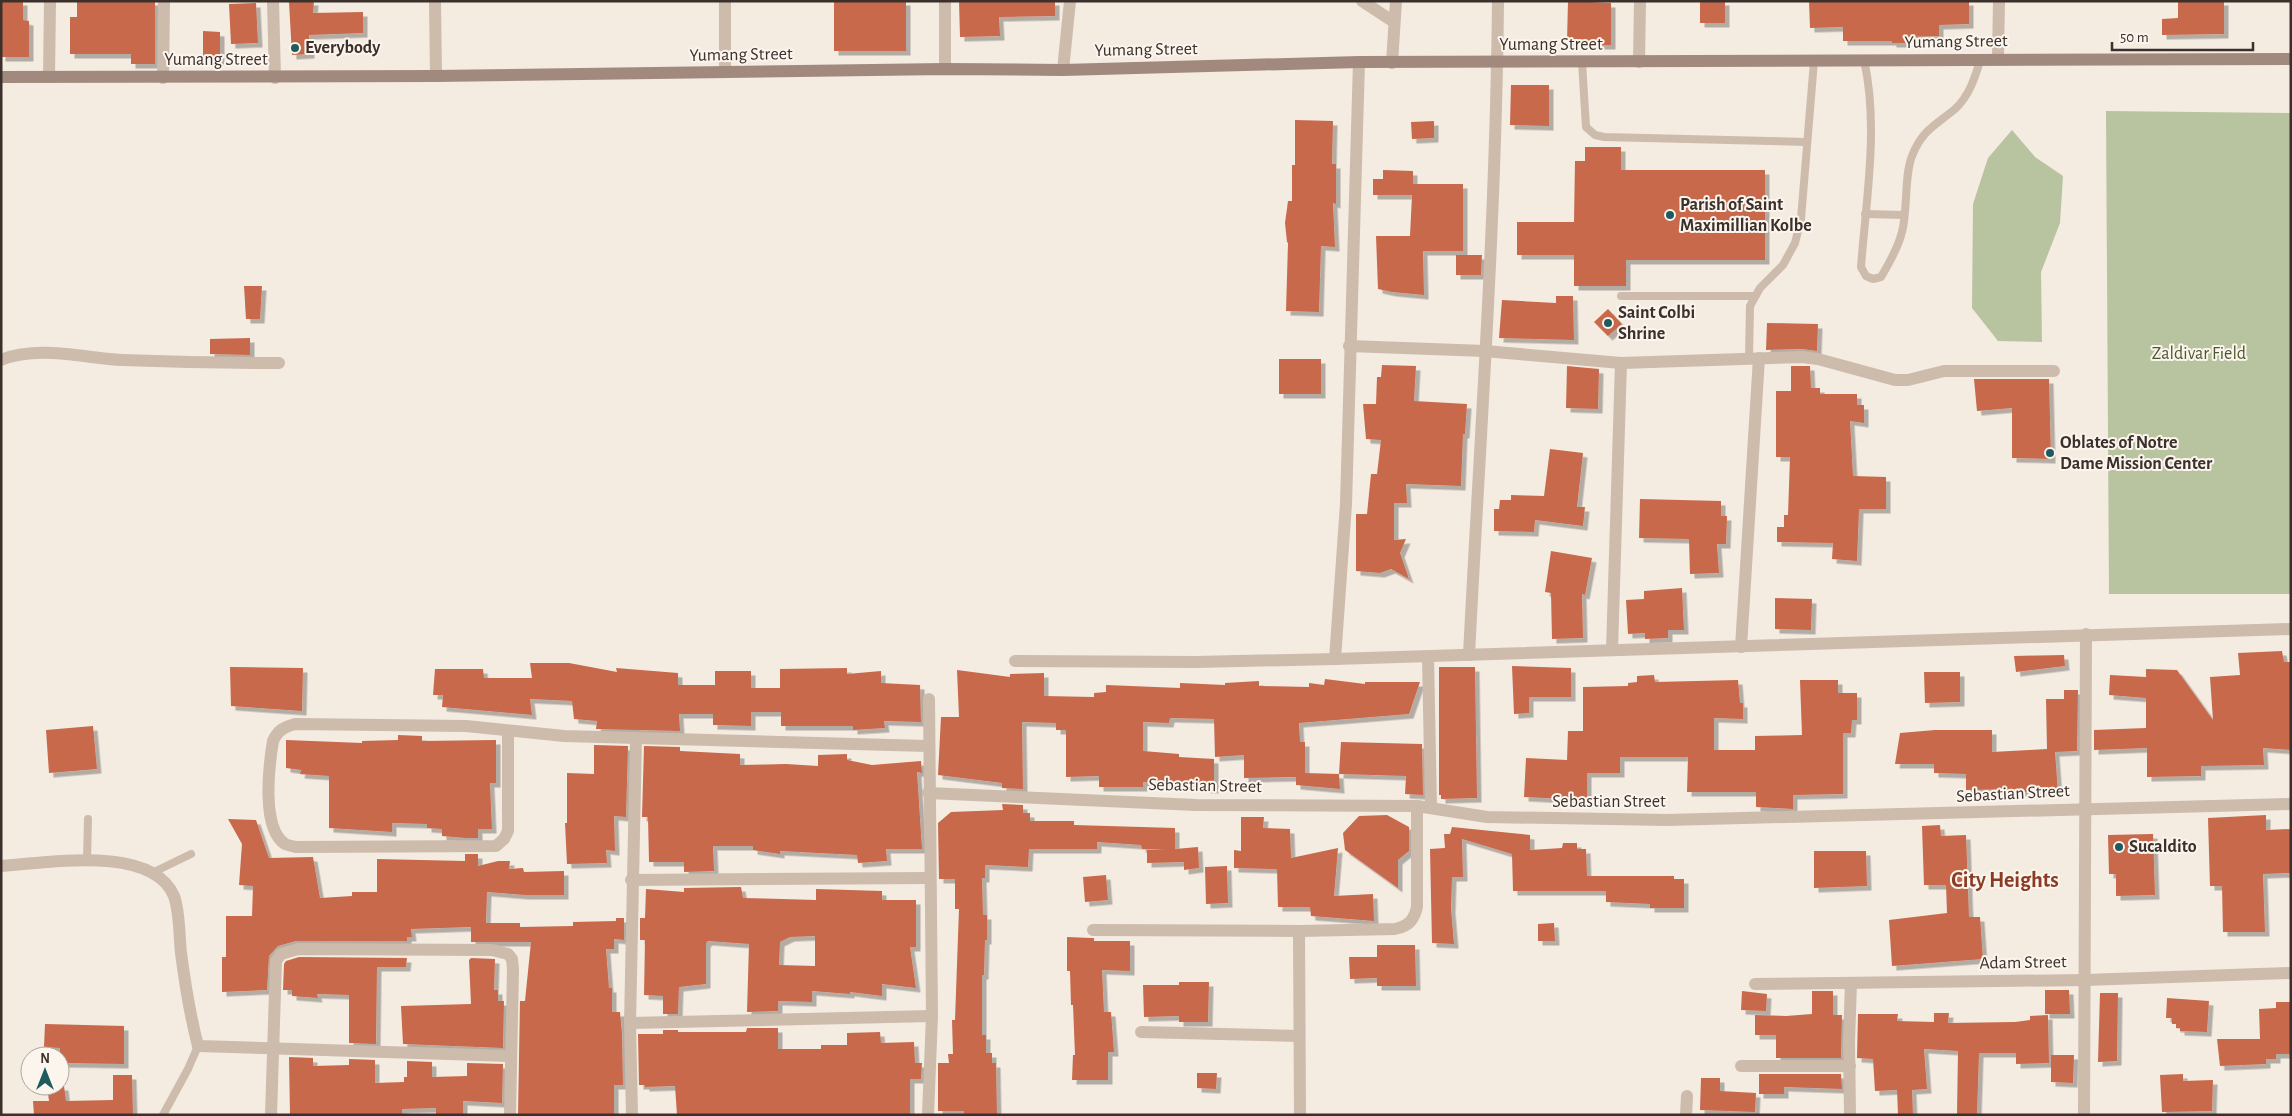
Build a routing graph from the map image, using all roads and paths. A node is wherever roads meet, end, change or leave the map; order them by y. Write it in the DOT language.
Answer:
graph roads {
  1 [pos="50,1"];
  2 [pos="164,1"];
  3 [pos="273,1"];
  4 [pos="435,1"];
  5 [pos="725,1"];
  6 [pos="945,1"];
  7 [pos="1070,1"];
  8 [pos="1362,1"];
  9 [pos="1396,1"];
  10 [pos="1498,1"];
  11 [pos="1640,1"];
  12 [pos="1999,1"];
  13 [pos="1394,22"];
  14 [pos="1981,58"];
  15 [pos="1998,58"];
  16 [pos="2291,59"];
  17 [pos="1864,60"];
  18 [pos="1814,61"];
  19 [pos="1359,62"];
  20 [pos="1582,62"];
  21 [pos="1639,62"];
  22 [pos="1392,63"];
  23 [pos="1497,63"];
  24 [pos="945,69"];
  25 [pos="1063,70"];
  26 [pos="725,72"];
  27 [pos="1,76"];
  28 [pos="436,76"];
  29 [pos="49,77"];
  30 [pos="163,78"];
  31 [pos="275,78"];
  32 [pos="1807,142"];
  33 [pos="1865,214"];
  34 [pos="1904,215"];
  35 [pos="1621,296"];
  36 [pos="1754,296"];
  37 [pos="1349,346"];
  38 [pos="1485,351"];
  39 [pos="1754,358"];
  40 [pos="1,360"];
  41 [pos="279,363"];
  42 [pos="1621,363"];
  43 [pos="2054,371"];
  44 [pos="2291,629"];
  45 [pos="2086,634"];
  46 [pos="1741,647"];
  47 [pos="1612,650"];
  48 [pos="1468,655"];
  49 [pos="1428,657"];
  50 [pos="1335,659"];
  51 [pos="1015,661"];
  52 [pos="929,699"];
  53 [pos="508,731"];
  54 [pos="636,738"];
  55 [pos="928,746"];
  56 [pos="928,793"];
  57 [pos="2291,804"];
  58 [pos="1417,806"];
  59 [pos="1431,808"];
  60 [pos="2084,808"];
  61 [pos="88,819"];
  62 [pos="191,854"];
  63 [pos="88,861"];
  64 [pos="1,866"];
  65 [pos="154,872"];
  66 [pos="930,878"];
  67 [pos="631,880"];
  68 [pos="1093,930"];
  69 [pos="1299,932"];
  70 [pos="2291,974"];
  71 [pos="2085,980"];
  72 [pos="1851,983"];
  73 [pos="1755,984"];
  74 [pos="932,1016"];
  75 [pos="630,1023"];
  76 [pos="1141,1032"];
  77 [pos="1299,1036"];
  78 [pos="198,1046"];
  79 [pos="273,1050"];
  80 [pos="511,1056"];
  81 [pos="1740,1066"];
  82 [pos="1850,1066"];
  83 [pos="1687,1096"];
  84 [pos="163,1115"];
  85 [pos="271,1115"];
  86 [pos="510,1115"];
  87 [pos="632,1115"];
  88 [pos="928,1115"];
  89 [pos="1300,1115"];
  90 [pos="1686,1115"];
  91 [pos="1850,1115"];
  92 [pos="2084,1115"];
  1 -- 29 [label="street"];
  2 -- 30 [label="street"];
  3 -- 31 [label="street"];
  4 -- 28 [label="street"];
  5 -- 26 [label="street"];
  6 -- 24 [label="street"];
  7 -- 25 [label="street"];
  8 -- 13 [label="street"];
  9 -- 13 [label="street"];
  10 -- 23 [label="street"];
  11 -- 21 [label="street"];
  12 -- 15 [label="street"];
  13 -- 22 [label="street"];
  14 -- 15 [label="main road, Yumang Street"];
  14 -- 17 [label="main road, Yumang Street"];
  14 -- 34 [label="lane"];
  15 -- 16 [label="main road, Yumang Street"];
  17 -- 18 [label="main road, Yumang Street"];
  17 -- 33 [label="lane"];
  18 -- 21 [label="main road, Yumang Street"];
  18 -- 32 [label="lane"];
  19 -- 22 [label="main road, Yumang Street"];
  19 -- 25 [label="main road, Yumang Street"];
  19 -- 37 [label="street"];
  20 -- 21 [label="main road, Yumang Street"];
  20 -- 23 [label="main road, Yumang Street"];
  20 -- 32 [label="lane"];
  22 -- 23 [label="main road, Yumang Street"];
  23 -- 38 [label="street"];
  24 -- 25 [label="main road, Yumang Street"];
  24 -- 26 [label="main road, Yumang Street"];
  26 -- 28 [label="main road, Yumang Street"];
  27 -- 29 [label="main road, Yumang Street"];
  28 -- 31 [label="main road, Yumang Street"];
  29 -- 30 [label="main road, Yumang Street"];
  30 -- 31 [label="main road, Yumang Street"];
  32 -- 36 [label="lane"];
  33 -- 34 [label="lane"];
  33 -- 34 [label="lane"];
  35 -- 36 [label="lane"];
  36 -- 39 [label="lane"];
  37 -- 38 [label="street"];
  37 -- 50 [label="street"];
  38 -- 42 [label="street"];
  38 -- 48 [label="street"];
  39 -- 42 [label="street"];
  39 -- 43 [label="street"];
  39 -- 46 [label="street"];
  40 -- 41 [label="street"];
  42 -- 47 [label="street"];
  44 -- 45 [label="street"];
  45 -- 46 [label="street"];
  45 -- 60 [label="street"];
  46 -- 47 [label="street"];
  47 -- 48 [label="street"];
  48 -- 49 [label="street"];
  49 -- 50 [label="street"];
  49 -- 59 [label="street"];
  50 -- 51 [label="street"];
  52 -- 55 [label="street"];
  53 -- 53 [label="street"];
  53 -- 54 [label="street"];
  54 -- 55 [label="street"];
  54 -- 67 [label="street"];
  55 -- 56 [label="street"];
  56 -- 58 [label="street, Sebastian Street"];
  56 -- 66 [label="street"];
  57 -- 60 [label="street, Sebastian Street"];
  58 -- 59 [label="street, Sebastian Street"];
  58 -- 69 [label="street"];
  59 -- 60 [label="street, Sebastian Street"];
  60 -- 71 [label="street"];
  61 -- 63 [label="lane"];
  62 -- 65 [label="lane"];
  63 -- 64 [label="street"];
  63 -- 65 [label="street"];
  65 -- 78 [label="street"];
  66 -- 67 [label="street"];
  66 -- 74 [label="street"];
  67 -- 75 [label="street"];
  68 -- 69 [label="street"];
  69 -- 77 [label="street"];
  70 -- 71 [label="street, Adam Street"];
  71 -- 72 [label="street, Adam Street"];
  71 -- 92 [label="street"];
  72 -- 73 [label="street, Adam Street"];
  72 -- 82 [label="street"];
  74 -- 75 [label="street"];
  74 -- 88 [label="street"];
  75 -- 87 [label="street"];
  76 -- 77 [label="street"];
  77 -- 89 [label="street"];
  78 -- 79 [label="street"];
  78 -- 84 [label="lane"];
  79 -- 80 [label="street"];
  79 -- 80 [label="street"];
  79 -- 85 [label="street"];
  80 -- 86 [label="street"];
  81 -- 82 [label="street"];
  82 -- 91 [label="street"];
  83 -- 90 [label="street"];
}
